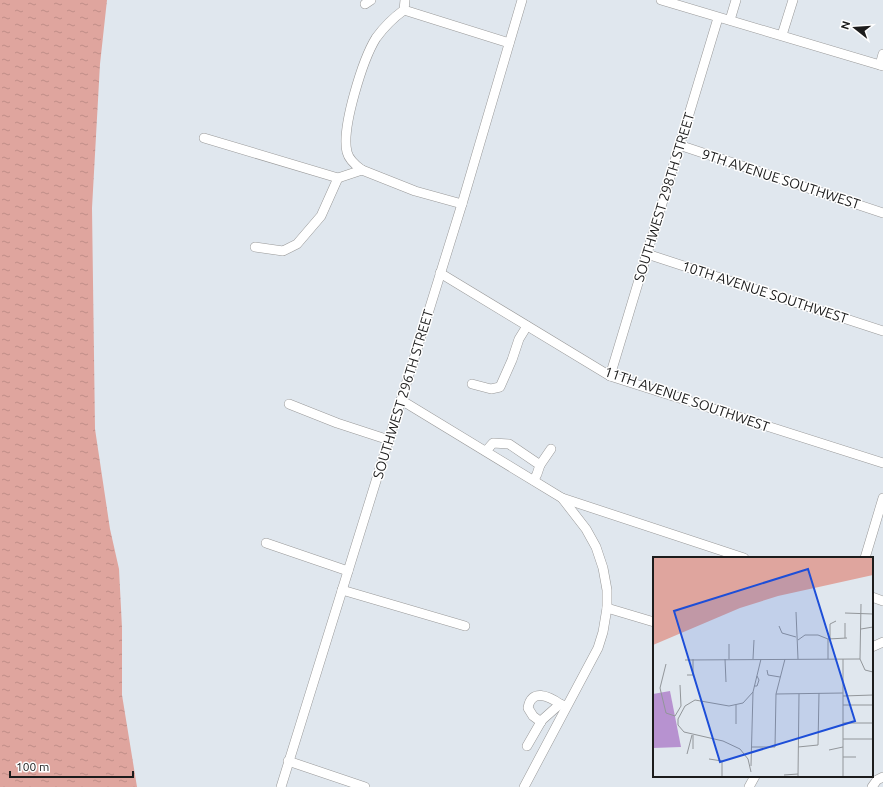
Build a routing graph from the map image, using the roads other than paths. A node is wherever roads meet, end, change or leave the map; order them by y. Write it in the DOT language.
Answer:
graph roads {
  1 [pos="405,0"];
  2 [pos="522,0"];
  3 [pos="661,0"];
  4 [pos="736,0"];
  5 [pos="793,0"];
  6 [pos="404,10"];
  7 [pos="718,18"];
  8 [pos="730,20"];
  9 [pos="782,35"];
  10 [pos="508,43"];
  11 [pos="883,54"];
  12 [pos="881,66"];
  13 [pos="204,138"];
  14 [pos="679,146"];
  15 [pos="362,170"];
  16 [pos="338,178"];
  17 [pos="462,204"];
  18 [pos="883,213"];
  19 [pos="255,247"];
  20 [pos="647,254"];
  21 [pos="440,273"];
  22 [pos="527,326"];
  23 [pos="883,331"];
  24 [pos="610,376"];
  25 [pos="472,384"];
  26 [pos="401,400"];
  27 [pos="289,404"];
  28 [pos="389,440"];
  29 [pos="551,449"];
  30 [pos="486,451"];
  31 [pos="883,464"];
  32 [pos="540,465"];
  33 [pos="534,480"];
  34 [pos="562,498"];
  35 [pos="883,498"];
  36 [pos="266,544"];
  37 [pos="741,557"];
  38 [pos="865,557"];
  39 [pos="348,571"];
  40 [pos="342,590"];
  41 [pos="873,597"];
  42 [pos="883,601"];
  43 [pos="607,608"];
  44 [pos="653,622"];
  45 [pos="465,626"];
  46 [pos="883,642"];
  47 [pos="873,647"];
  48 [pos="564,705"];
  49 [pos="541,722"];
  50 [pos="527,746"];
  51 [pos="288,761"];
  52 [pos="754,777"];
  53 [pos="883,777"];
  54 [pos="526,786"];
  55 [pos="281,787"];
  56 [pos="365,787"];
  57 [pos="749,787"];
  58 [pos="872,787"];
  1 -- 6 [label="street"];
  2 -- 10 [label="street, SOUTHWEST 296TH STREET"];
  3 -- 7 [label="street"];
  4 -- 8 [label="street"];
  5 -- 9 [label="street"];
  6 -- 10 [label="street"];
  6 -- 15 [label="street"];
  7 -- 8 [label="street"];
  7 -- 14 [label="street, SOUTHWEST 298TH STREET"];
  8 -- 9 [label="street"];
  9 -- 12 [label="street"];
  10 -- 17 [label="street, SOUTHWEST 296TH STREET"];
  11 -- 12 [label="street"];
  13 -- 16 [label="street"];
  14 -- 18 [label="street, 9TH AVENUE SOUTHWEST"];
  14 -- 20 [label="street, SOUTHWEST 298TH STREET"];
  15 -- 16 [label="street"];
  15 -- 17 [label="street"];
  16 -- 19 [label="street"];
  17 -- 21 [label="street, SOUTHWEST 296TH STREET"];
  20 -- 23 [label="street, 10TH AVENUE SOUTHWEST"];
  20 -- 24 [label="street, SOUTHWEST 298TH STREET"];
  21 -- 22 [label="street, 11TH AVENUE SOUTHWEST"];
  21 -- 26 [label="street, SOUTHWEST 296TH STREET"];
  22 -- 24 [label="street, 11TH AVENUE SOUTHWEST"];
  22 -- 25 [label="street"];
  24 -- 31 [label="street, 11TH AVENUE SOUTHWEST"];
  26 -- 28 [label="street, SOUTHWEST 296TH STREET"];
  26 -- 30 [label="street"];
  27 -- 28 [label="street"];
  28 -- 39 [label="street, SOUTHWEST 296TH STREET"];
  29 -- 32 [label="street"];
  30 -- 32 [label="street"];
  30 -- 33 [label="street"];
  32 -- 33 [label="street"];
  33 -- 34 [label="street"];
  34 -- 37 [label="street"];
  34 -- 43 [label="street"];
  35 -- 38 [label="street"];
  36 -- 39 [label="street"];
  39 -- 40 [label="street, SOUTHWEST 296TH STREET"];
  40 -- 45 [label="street"];
  40 -- 51 [label="street, SOUTHWEST 296TH STREET"];
  41 -- 42 [label="street"];
  43 -- 44 [label="street"];
  43 -- 48 [label="street"];
  46 -- 47 [label="street"];
  48 -- 49 [label="street"];
  48 -- 49 [label="street"];
  48 -- 54 [label="street"];
  49 -- 50 [label="street"];
  51 -- 55 [label="street, SOUTHWEST 296TH STREET"];
  51 -- 56 [label="street"];
  52 -- 57 [label="street"];
  53 -- 58 [label="street"];
}
